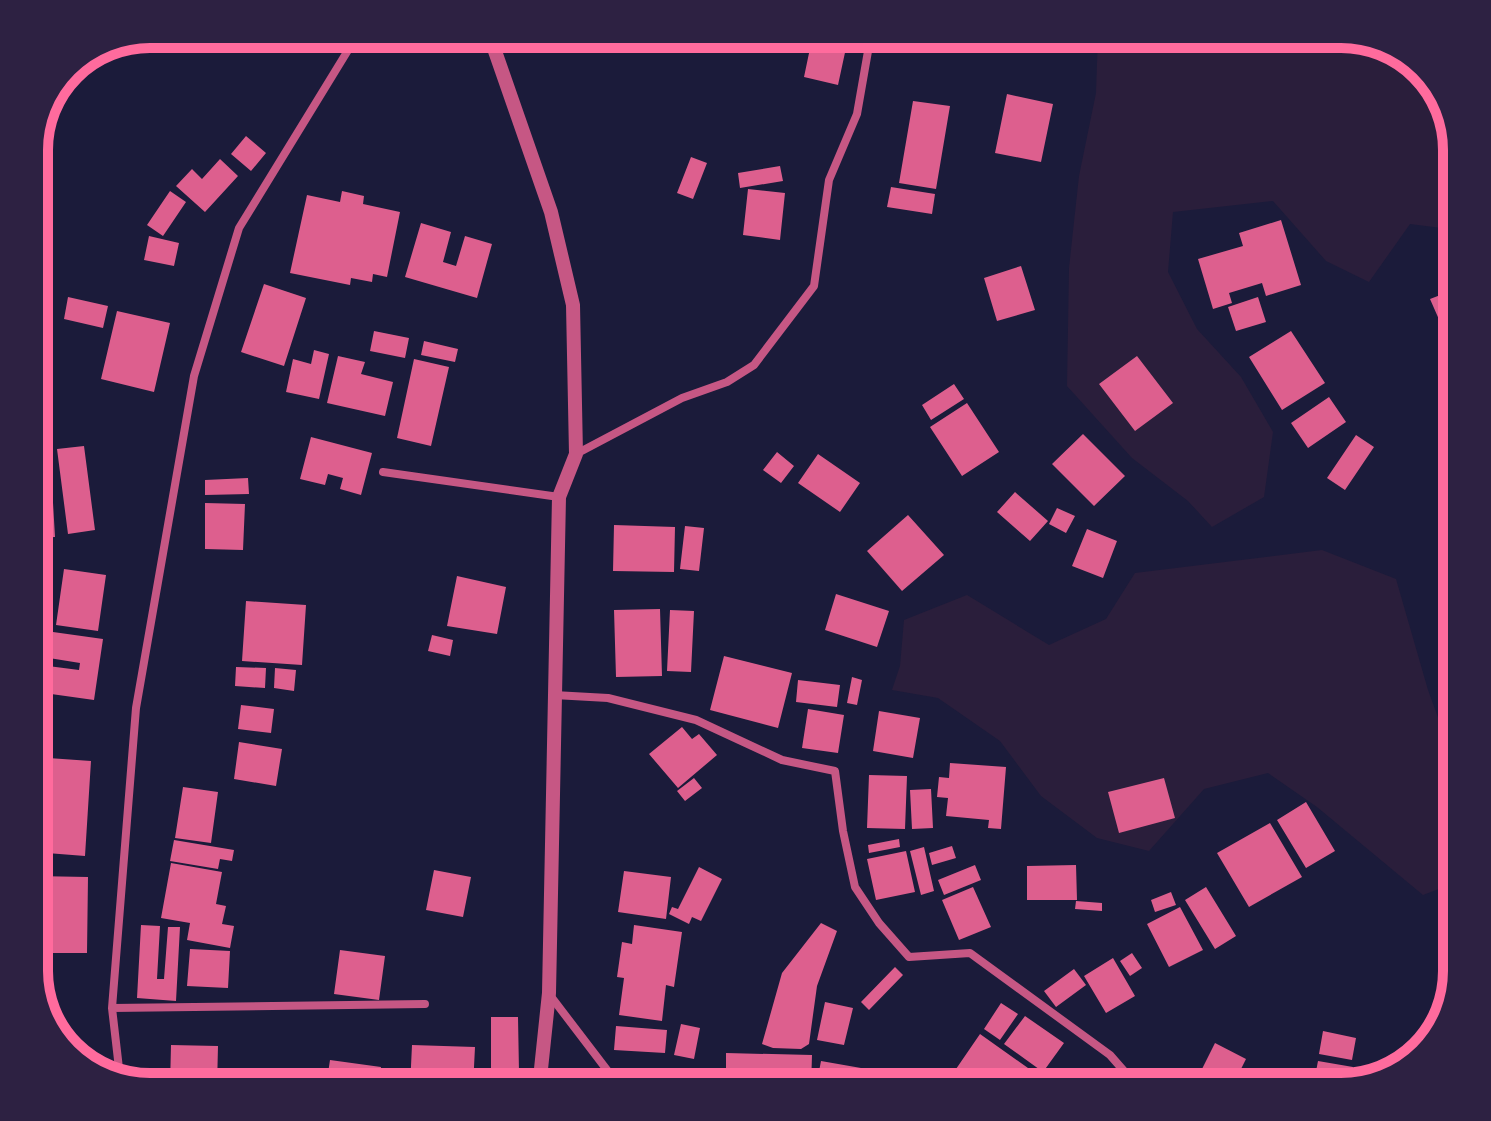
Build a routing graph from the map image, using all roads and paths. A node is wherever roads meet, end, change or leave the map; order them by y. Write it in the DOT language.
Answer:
graph roads {
  1 [pos="349,48"];
  2 [pos="494,48"];
  3 [pos="869,48"];
  4 [pos="576,454"];
  5 [pos="383,472"];
  6 [pos="559,497"];
  7 [pos="554,695"];
  8 [pos="549,993"];
  9 [pos="425,1004"];
  10 [pos="112,1008"];
  11 [pos="119,1068"];
  12 [pos="541,1073"];
  13 [pos="609,1073"];
  14 [pos="1126,1073"];
  1 -- 10 [label="street"];
  2 -- 4 [label="street"];
  3 -- 4 [label="street"];
  4 -- 6 [label="street"];
  5 -- 6 [label="street"];
  6 -- 7 [label="street"];
  7 -- 8 [label="street"];
  7 -- 14 [label="street"];
  8 -- 12 [label="street"];
  8 -- 13 [label="street"];
  9 -- 10 [label="street"];
  10 -- 11 [label="street"];
}
